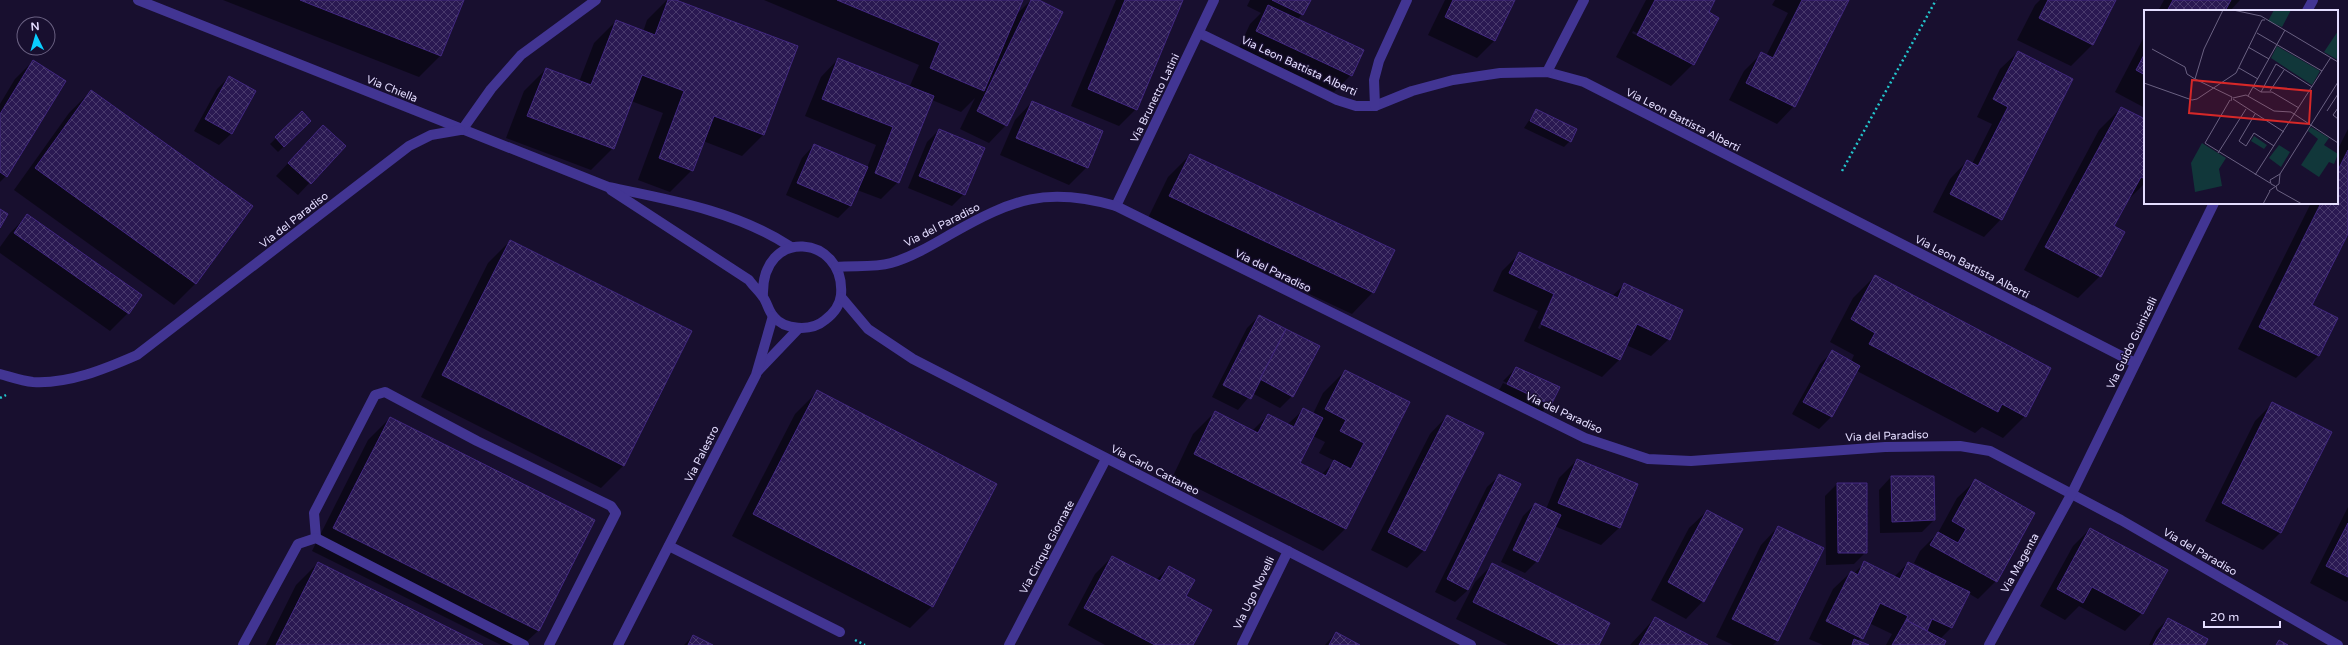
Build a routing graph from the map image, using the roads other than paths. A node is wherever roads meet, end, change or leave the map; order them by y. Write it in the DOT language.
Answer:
graph roads {
  1 [pos="138,0"];
  2 [pos="596,0"];
  3 [pos="1214,0"];
  4 [pos="1407,0"];
  5 [pos="1584,0"];
  6 [pos="2313,0"];
  7 [pos="2308,10"];
  8 [pos="1199,33"];
  9 [pos="1547,72"];
  10 [pos="1375,106"];
  11 [pos="462,130"];
  12 [pos="608,187"];
  13 [pos="2214,204"];
  14 [pos="1116,206"];
  15 [pos="792,247"];
  16 [pos="836,267"];
  17 [pos="763,297"];
  18 [pos="841,297"];
  19 [pos="773,316"];
  20 [pos="799,328"];
  21 [pos="2135,363"];
  22 [pos="757,372"];
  23 [pos="0,374"];
  24 [pos="1106,459"];
  25 [pos="2072,493"];
  26 [pos="316,538"];
  27 [pos="669,546"];
  28 [pos="1288,551"];
  29 [pos="840,632"];
  30 [pos="243,645"];
  31 [pos="524,645"];
  32 [pos="549,645"];
  33 [pos="618,645"];
  34 [pos="1009,645"];
  35 [pos="1242,645"];
  36 [pos="1471,645"];
  37 [pos="1989,645"];
  38 [pos="2338,645"];
  1 -- 11 [label="street, Via Chiella"];
  2 -- 11 [label="street"];
  3 -- 8 [label="street, Via Brunetto Latini"];
  4 -- 10 [label="street"];
  5 -- 9 [label="street"];
  6 -- 7 [label="street"];
  8 -- 10 [label="street, Via Leon Battista Alberti"];
  8 -- 14 [label="street, Via Brunetto Latini"];
  9 -- 10 [label="street, Via Leon Battista Alberti"];
  9 -- 21 [label="street, Via Leon Battista Alberti"];
  11 -- 12 [label="street, Via del Paradiso"];
  11 -- 23 [label="street, Via del Paradiso"];
  12 -- 15 [label="street, Via del Paradiso"];
  12 -- 17 [label="street, Via del Paradiso"];
  13 -- 21 [label="street, Via Guido Guinizelli"];
  14 -- 16 [label="street, Via del Paradiso"];
  14 -- 25 [label="street, Via del Paradiso"];
  15 -- 16 [label="street, Via del Paradiso"];
  15 -- 17 [label="street"];
  16 -- 18 [label="street"];
  17 -- 19 [label="street, Via del Paradiso"];
  18 -- 20 [label="street"];
  18 -- 24 [label="street, Via Carlo Cattaneo"];
  19 -- 20 [label="street"];
  19 -- 22 [label="street, Via Palestro"];
  20 -- 22 [label="street, Via Palestro"];
  21 -- 25 [label="street, Via Guido Guinizelli"];
  22 -- 27 [label="street, Via Palestro"];
  24 -- 28 [label="street, Via Carlo Cattaneo"];
  24 -- 34 [label="street, Via Cinque Giornate"];
  25 -- 37 [label="street, Via Magenta"];
  25 -- 38 [label="street, Via del Paradiso"];
  26 -- 30 [label="street"];
  26 -- 31 [label="street"];
  26 -- 32 [label="street"];
  27 -- 29 [label="street"];
  27 -- 33 [label="street, Via Palestro"];
  28 -- 35 [label="street, Via Ugo Novelli"];
  28 -- 36 [label="street, Via Carlo Cattaneo"];
}
